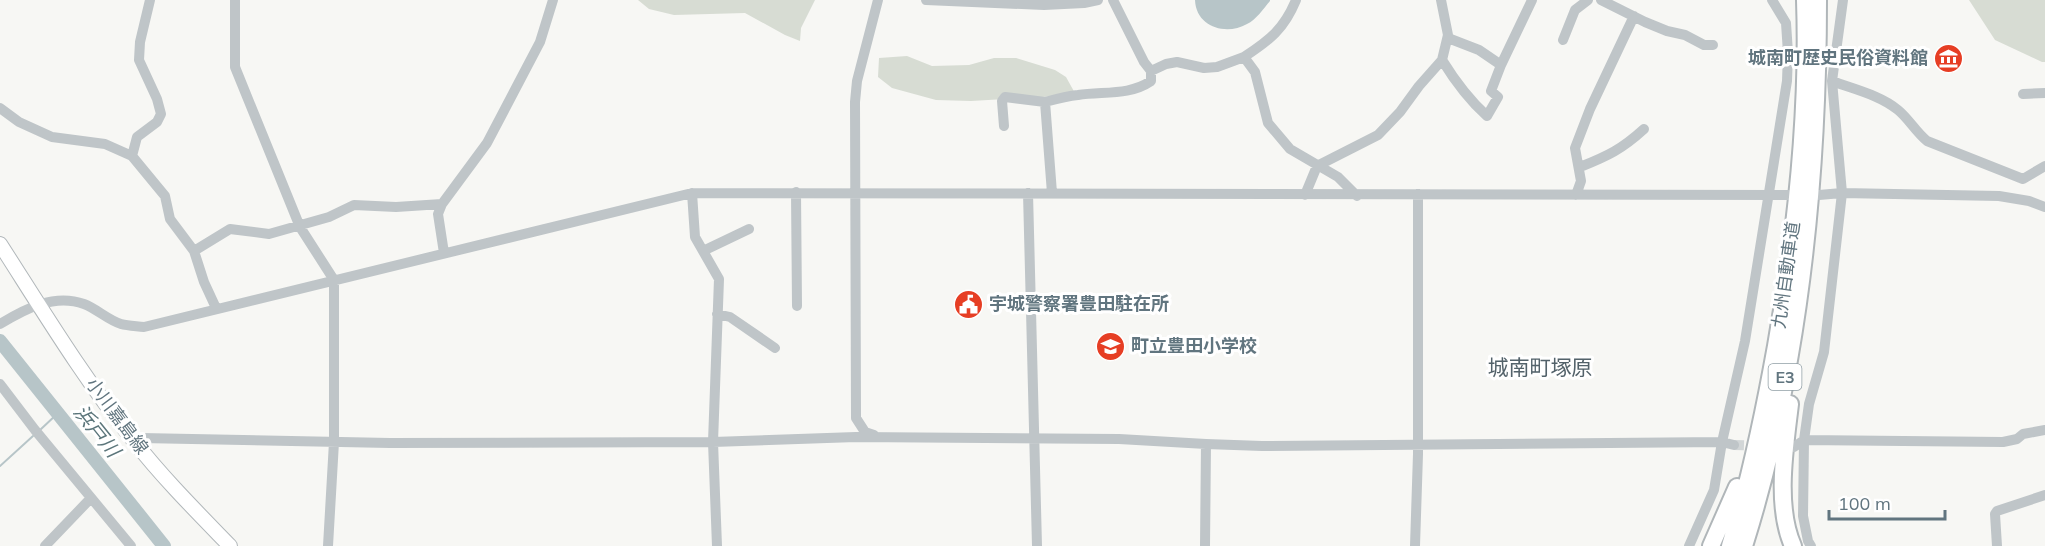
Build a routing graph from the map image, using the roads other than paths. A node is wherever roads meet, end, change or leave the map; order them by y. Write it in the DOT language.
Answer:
graph roads {
  1 [pos="150,0"];
  2 [pos="236,0"];
  3 [pos="553,0"];
  4 [pos="878,0"];
  5 [pos="926,0"];
  6 [pos="1098,0"];
  7 [pos="1113,0"];
  8 [pos="1296,0"];
  9 [pos="1441,0"];
  10 [pos="1532,0"];
  11 [pos="1588,0"];
  12 [pos="1601,0"];
  13 [pos="1772,0"];
  14 [pos="1805,0"];
  15 [pos="1818,0"];
  16 [pos="1843,0"];
  17 [pos="1634,16"];
  18 [pos="1448,38"];
  19 [pos="1563,40"];
  20 [pos="1713,45"];
  21 [pos="1245,57"];
  22 [pos="1442,60"];
  23 [pos="1501,65"];
  24 [pos="1151,71"];
  25 [pos="1832,81"];
  26 [pos="2045,93"];
  27 [pos="2023,94"];
  28 [pos="1045,102"];
  29 [pos="0,108"];
  30 [pos="1004,126"];
  31 [pos="1644,129"];
  32 [pos="132,156"];
  33 [pos="1317,166"];
  34 [pos="2045,166"];
  35 [pos="1580,167"];
  36 [pos="2023,179"];
  37 [pos="796,192"];
  38 [pos="855,192"];
  39 [pos="692,193"];
  40 [pos="1028,193"];
  41 [pos="1052,193"];
  42 [pos="1842,193"];
  43 [pos="1418,194"];
  44 [pos="1305,195"];
  45 [pos="1357,195"];
  46 [pos="1576,195"];
  47 [pos="1768,195"];
  48 [pos="1788,195"];
  49 [pos="1815,199"];
  50 [pos="2030,201"];
  51 [pos="442,204"];
  52 [pos="2045,207"];
  53 [pos="300,227"];
  54 [pos="749,229"];
  55 [pos="0,244"];
  56 [pos="194,251"];
  57 [pos="703,251"];
  58 [pos="444,253"];
  59 [pos="334,279"];
  60 [pos="1784,297"];
  61 [pos="39,304"];
  62 [pos="797,306"];
  63 [pos="216,308"];
  64 [pos="717,314"];
  65 [pos="0,324"];
  66 [pos="775,348"];
  67 [pos="0,384"];
  68 [pos="2045,430"];
  69 [pos="878,437"];
  70 [pos="1035,439"];
  71 [pos="134,442"];
  72 [pos="334,442"];
  73 [pos="713,442"];
  74 [pos="1722,442"];
  75 [pos="1206,444"];
  76 [pos="1418,444"];
  77 [pos="1799,444"];
  78 [pos="1734,445"];
  79 [pos="2045,495"];
  80 [pos="92,498"];
  81 [pos="45,546"];
  82 [pos="131,546"];
  83 [pos="230,546"];
  84 [pos="328,546"];
  85 [pos="717,546"];
  86 [pos="1037,546"];
  87 [pos="1205,546"];
  88 [pos="1415,546"];
  89 [pos="1689,546"];
  90 [pos="1711,546"];
  91 [pos="1730,546"];
  92 [pos="1744,546"];
  93 [pos="1793,546"];
  94 [pos="1811,546"];
  95 [pos="1997,546"];
  1 -- 32 [label="street"];
  2 -- 53 [label="street"];
  3 -- 51 [label="street"];
  4 -- 38 [label="street"];
  5 -- 6 [label="street"];
  7 -- 24 [label="street"];
  8 -- 21 [label="street"];
  9 -- 18 [label="street"];
  10 -- 23 [label="street"];
  11 -- 19 [label="street"];
  12 -- 17 [label="street"];
  13 -- 47 [label="street"];
  14 -- 60 [label="highway, 九州自動車道 / E3"];
  15 -- 49 [label="highway, 九州自動車道 / E3"];
  16 -- 25 [label="street"];
  17 -- 20 [label="street"];
  17 -- 35 [label="street"];
  18 -- 22 [label="street"];
  18 -- 23 [label="street"];
  21 -- 24 [label="street"];
  21 -- 33 [label="street"];
  22 -- 23 [label="street"];
  22 -- 33 [label="street"];
  24 -- 28 [label="street"];
  25 -- 36 [label="street"];
  25 -- 42 [label="street"];
  26 -- 27 [label="street"];
  28 -- 30 [label="street"];
  28 -- 41 [label="street"];
  29 -- 32 [label="street"];
  31 -- 35 [label="street"];
  32 -- 56 [label="street"];
  33 -- 44 [label="street"];
  33 -- 45 [label="street"];
  34 -- 36 [label="street"];
  35 -- 46 [label="street"];
  36 -- 50 [label="street"];
  37 -- 38 [label="street"];
  37 -- 39 [label="street"];
  37 -- 62 [label="street"];
  38 -- 40 [label="street"];
  38 -- 69 [label="street"];
  39 -- 57 [label="street"];
  39 -- 58 [label="street"];
  40 -- 41 [label="street"];
  40 -- 70 [label="street"];
  41 -- 44 [label="street"];
  42 -- 49 [label="street"];
  42 -- 50 [label="street"];
  42 -- 77 [label="street"];
  43 -- 45 [label="street"];
  43 -- 46 [label="street"];
  43 -- 76 [label="street"];
  44 -- 45 [label="street"];
  46 -- 47 [label="street"];
  47 -- 48 [label="street"];
  47 -- 74 [label="street"];
  49 -- 92 [label="highway, 九州自動車道 / E3"];
  49 -- 93 [label="highway"];
  50 -- 52 [label="street"];
  51 -- 53 [label="street"];
  51 -- 58 [label="street"];
  53 -- 56 [label="street"];
  53 -- 59 [label="street"];
  54 -- 57 [label="street"];
  55 -- 61 [label="main road, 小川嘉島線"];
  56 -- 63 [label="street"];
  57 -- 64 [label="street"];
  58 -- 59 [label="street"];
  59 -- 63 [label="street"];
  59 -- 72 [label="street"];
  60 -- 90 [label="highway"];
  60 -- 91 [label="highway, 九州自動車道 / E3"];
  61 -- 63 [label="street"];
  61 -- 65 [label="street"];
  61 -- 71 [label="main road, 小川嘉島線"];
  64 -- 66 [label="street"];
  64 -- 73 [label="street"];
  67 -- 80 [label="street"];
  68 -- 77 [label="street"];
  69 -- 70 [label="street"];
  69 -- 73 [label="street"];
  70 -- 75 [label="street"];
  70 -- 86 [label="street"];
  71 -- 72 [label="street"];
  71 -- 83 [label="main road, 小川嘉島線"];
  72 -- 73 [label="street"];
  72 -- 84 [label="street"];
  73 -- 85 [label="street"];
  74 -- 76 [label="street"];
  74 -- 78 [label="street"];
  74 -- 89 [label="street"];
  75 -- 76 [label="street"];
  75 -- 87 [label="street"];
  76 -- 88 [label="street"];
  77 -- 94 [label="street"];
  79 -- 95 [label="street"];
  80 -- 81 [label="street"];
  80 -- 82 [label="street"];
}
